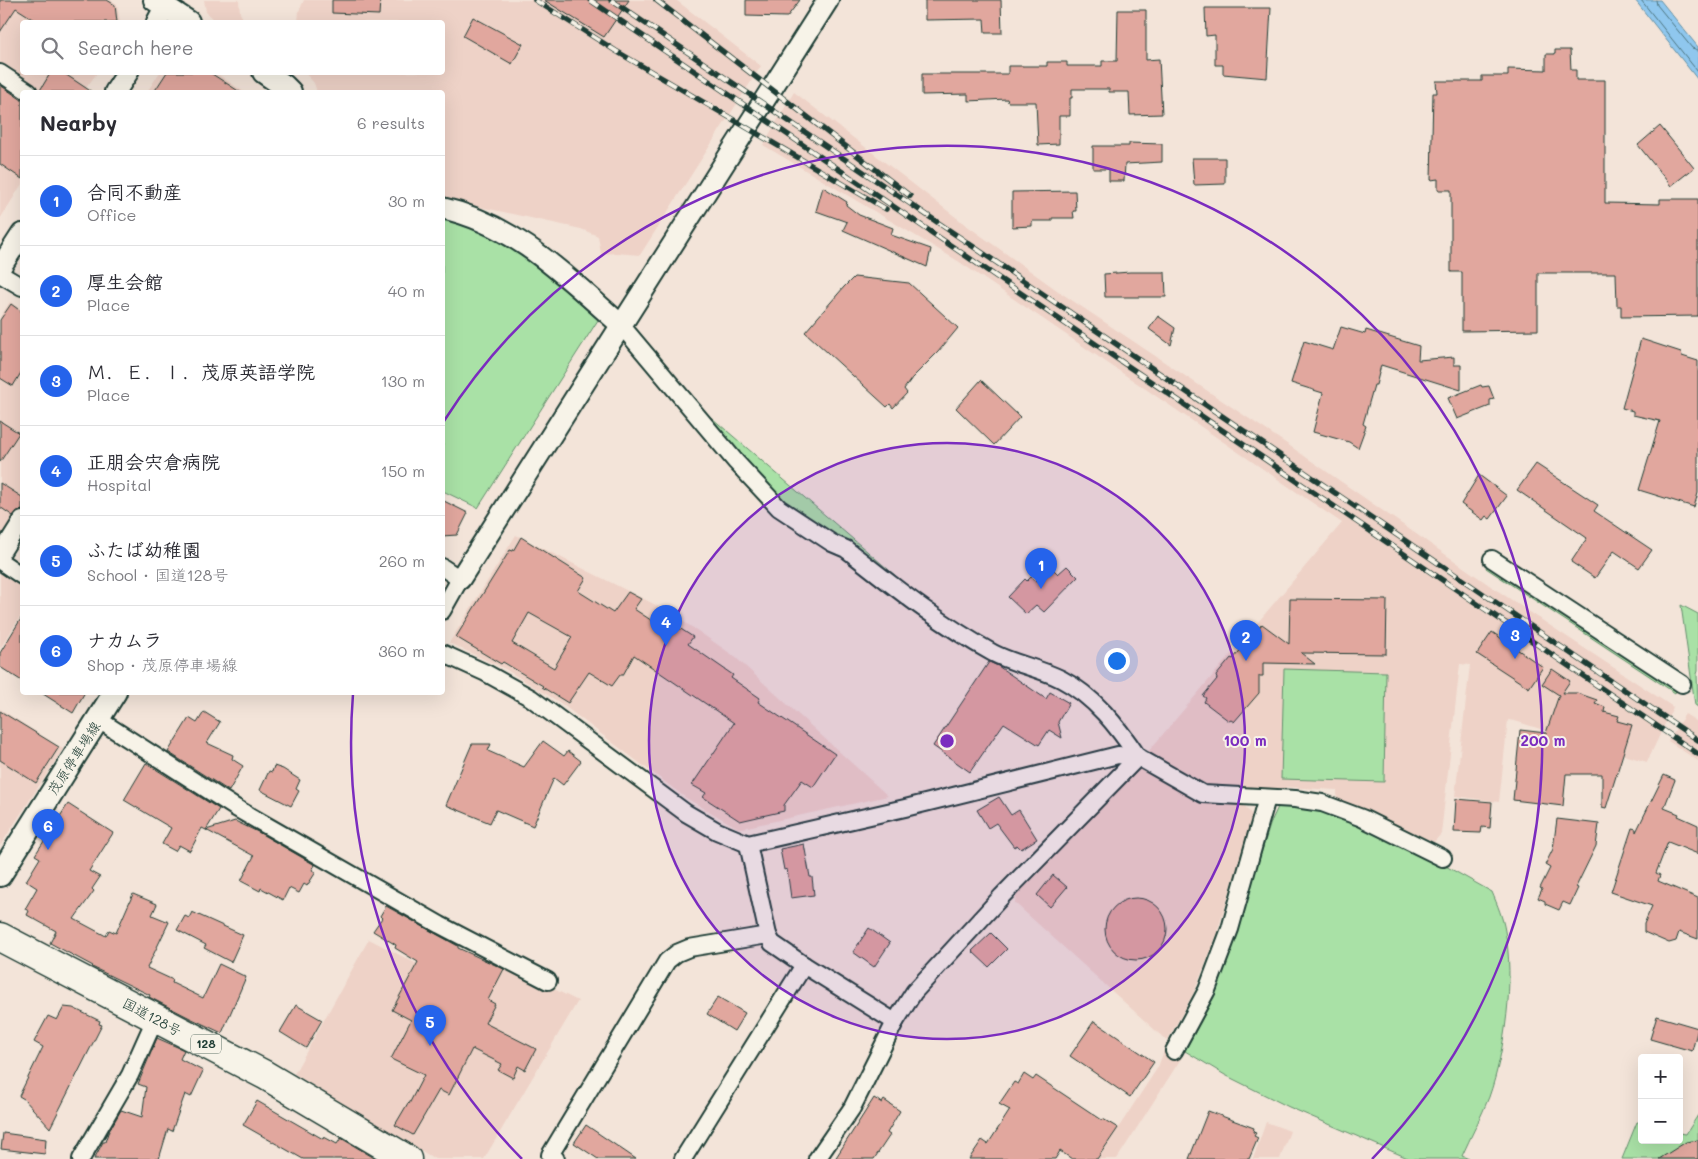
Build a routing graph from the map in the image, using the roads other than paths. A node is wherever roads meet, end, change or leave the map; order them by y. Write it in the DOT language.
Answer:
graph roads {
  1 [pos="828,0"];
  2 [pos="159,10"];
  3 [pos="183,20"];
  4 [pos="0,73"];
  5 [pos="126,75"];
  6 [pos="268,75"];
  7 [pos="26,90"];
  8 [pos="116,90"];
  9 [pos="288,90"];
  10 [pos="445,208"];
  11 [pos="20,237"];
  12 [pos="0,268"];
  13 [pos="0,274"];
  14 [pos="20,286"];
  15 [pos="621,325"];
  16 [pos="20,523"];
  17 [pos="0,555"];
  18 [pos="1492,558"];
  19 [pos="0,561"];
  20 [pos="445,569"];
  21 [pos="20,575"];
  22 [pos="460,579"];
  23 [pos="445,606"];
  24 [pos="445,655"];
  25 [pos="1682,684"];
  26 [pos="114,695"];
  27 [pos="99,720"];
  28 [pos="1138,757"];
  29 [pos="1267,798"];
  30 [pos="748,844"];
  31 [pos="1443,858"];
  32 [pos="0,874"];
  33 [pos="768,935"];
  34 [pos="0,937"];
  35 [pos="804,965"];
  36 [pos="548,981"];
  37 [pos="155,1019"];
  38 [pos="895,1022"];
  39 [pos="1174,1050"];
  40 [pos="81,1159"];
  41 [pos="407,1159"];
  42 [pos="556,1159"];
  43 [pos="683,1159"];
  44 [pos="816,1159"];
  1 -- 15 [label="street"];
  2 -- 3 [label="main road"];
  4 -- 7 [label="street"];
  5 -- 8 [label="street"];
  6 -- 9 [label="main road"];
  10 -- 15 [label="street"];
  11 -- 12 [label="street"];
  13 -- 14 [label="street"];
  15 -- 22 [label="street"];
  15 -- 28 [label="street"];
  16 -- 17 [label="street"];
  18 -- 25 [label="street"];
  19 -- 21 [label="street"];
  20 -- 22 [label="street"];
  22 -- 23 [label="street"];
  24 -- 30 [label="street"];
  26 -- 27 [label="main road, 茂原停車場線"];
  27 -- 32 [label="main road, 茂原停車場線"];
  27 -- 36 [label="street"];
  28 -- 29 [label="street"];
  28 -- 30 [label="street"];
  28 -- 38 [label="street"];
  29 -- 31 [label="street"];
  29 -- 39 [label="street"];
  30 -- 33 [label="street"];
  33 -- 35 [label="street"];
  33 -- 42 [label="street"];
  34 -- 37 [label="highway, 国道128号 / 128"];
  35 -- 38 [label="street"];
  35 -- 43 [label="street"];
  37 -- 40 [label="street"];
  37 -- 41 [label="highway, 国道128号 / 128"];
  38 -- 44 [label="street"];
}
